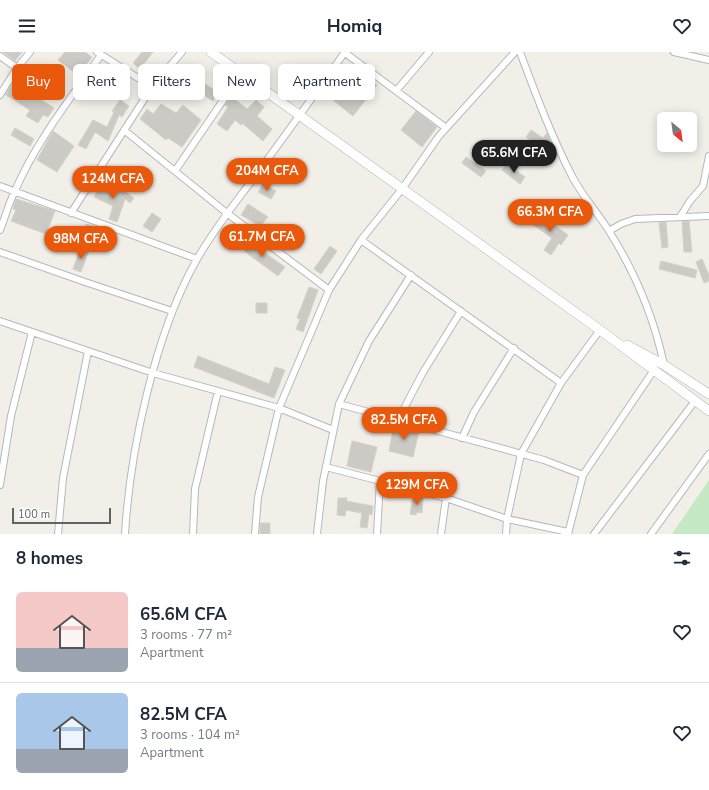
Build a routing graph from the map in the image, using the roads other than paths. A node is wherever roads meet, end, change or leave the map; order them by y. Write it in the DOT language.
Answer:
graph roads {
  1 [pos="30,52"];
  2 [pos="182,52"];
  3 [pos="211,52"];
  4 [pos="345,52"];
  5 [pos="428,52"];
  6 [pos="515,52"];
  7 [pos="520,52"];
  8 [pos="674,52"];
  9 [pos="99,54"];
  10 [pos="0,56"];
  11 [pos="709,60"];
  12 [pos="12,64"];
  13 [pos="20,64"];
  14 [pos="172,64"];
  15 [pos="227,64"];
  16 [pos="12,76"];
  17 [pos="138,78"];
  18 [pos="396,91"];
  19 [pos="270,94"];
  20 [pos="0,95"];
  21 [pos="144,100"];
  22 [pos="223,100"];
  23 [pos="299,115"];
  24 [pos="446,128"];
  25 [pos="124,130"];
  26 [pos="709,156"];
  27 [pos="175,171"];
  28 [pos="0,186"];
  29 [pos="402,189"];
  30 [pos="14,192"];
  31 [pos="71,213"];
  32 [pos="228,214"];
  33 [pos="709,216"];
  34 [pos="680,217"];
  35 [pos="0,230"];
  36 [pos="609,230"];
  37 [pos="361,240"];
  38 [pos="0,252"];
  39 [pos="197,259"];
  40 [pos="411,275"];
  41 [pos="329,290"];
  42 [pos="172,311"];
  43 [pos="461,311"];
  44 [pos="0,321"];
  45 [pos="600,330"];
  46 [pos="32,332"];
  47 [pos="514,348"];
  48 [pos="88,351"];
  49 [pos="664,365"];
  50 [pos="654,370"];
  51 [pos="153,373"];
  52 [pos="561,383"];
  53 [pos="218,391"];
  54 [pos="709,394"];
  55 [pos="695,402"];
  56 [pos="339,404"];
  57 [pos="279,408"];
  58 [pos="709,411"];
  59 [pos="398,420"];
  60 [pos="333,430"];
  61 [pos="462,438"];
  62 [pos="521,454"];
  63 [pos="709,454"];
  64 [pos="326,467"];
  65 [pos="583,475"];
  66 [pos="380,481"];
  67 [pos="0,485"];
  68 [pos="446,498"];
  69 [pos="507,518"];
  70 [pos="568,533"];
  71 [pos="58,534"];
  72 [pos="125,534"];
  73 [pos="193,534"];
  74 [pos="255,534"];
  75 [pos="316,534"];
  76 [pos="377,534"];
  77 [pos="441,534"];
  78 [pos="506,534"];
  79 [pos="594,534"];
  80 [pos="651,534"];
  1 -- 13 [label="street"];
  2 -- 14 [label="street"];
  3 -- 15 [label="main road"];
  4 -- 18 [label="street"];
  4 -- 23 [label="street"];
  5 -- 18 [label="street"];
  6 -- 24 [label="street"];
  7 -- 36 [label="street"];
  8 -- 11 [label="street"];
  9 -- 17 [label="street"];
  9 -- 30 [label="street"];
  10 -- 12 [label="street"];
  16 -- 20 [label="street"];
  18 -- 24 [label="street"];
  19 -- 23 [label="main road"];
  21 -- 25 [label="street"];
  22 -- 27 [label="street"];
  23 -- 29 [label="main road"];
  23 -- 32 [label="street"];
  24 -- 29 [label="street"];
  25 -- 27 [label="street"];
  25 -- 31 [label="street"];
  26 -- 34 [label="street"];
  27 -- 32 [label="street"];
  28 -- 30 [label="street"];
  29 -- 37 [label="street"];
  29 -- 45 [label="main road"];
  30 -- 31 [label="street"];
  30 -- 35 [label="street"];
  31 -- 39 [label="street"];
  32 -- 39 [label="street"];
  32 -- 41 [label="street"];
  33 -- 34 [label="street"];
  34 -- 36 [label="street"];
  36 -- 49 [label="street"];
  37 -- 40 [label="street"];
  37 -- 41 [label="street"];
  38 -- 42 [label="street"];
  39 -- 42 [label="street"];
  40 -- 43 [label="street"];
  40 -- 56 [label="street"];
  41 -- 57 [label="street"];
  42 -- 51 [label="street"];
  43 -- 47 [label="street"];
  43 -- 59 [label="street"];
  44 -- 46 [label="street"];
  45 -- 49 [label="main road"];
  45 -- 50 [label="main road"];
  45 -- 52 [label="street"];
  46 -- 48 [label="street"];
  46 -- 67 [label="street"];
  47 -- 52 [label="street"];
  47 -- 61 [label="street"];
  48 -- 51 [label="street"];
  48 -- 71 [label="street"];
  49 -- 54 [label="main road"];
  50 -- 55 [label="main road"];
  50 -- 65 [label="street"];
  51 -- 53 [label="street"];
  51 -- 72 [label="street"];
  52 -- 62 [label="street"];
  53 -- 57 [label="street"];
  53 -- 73 [label="street"];
  55 -- 58 [label="main road"];
  55 -- 79 [label="street"];
  56 -- 59 [label="street"];
  56 -- 60 [label="street"];
  57 -- 60 [label="street"];
  57 -- 74 [label="street"];
  59 -- 61 [label="street"];
  60 -- 64 [label="street"];
  61 -- 62 [label="street"];
  62 -- 65 [label="street"];
  62 -- 69 [label="street"];
  63 -- 80 [label="street"];
  64 -- 66 [label="street"];
  64 -- 75 [label="street"];
  65 -- 70 [label="street"];
  66 -- 68 [label="street"];
  66 -- 76 [label="street"];
  68 -- 69 [label="street"];
  68 -- 77 [label="street"];
  69 -- 70 [label="street"];
  69 -- 78 [label="street"];
}
